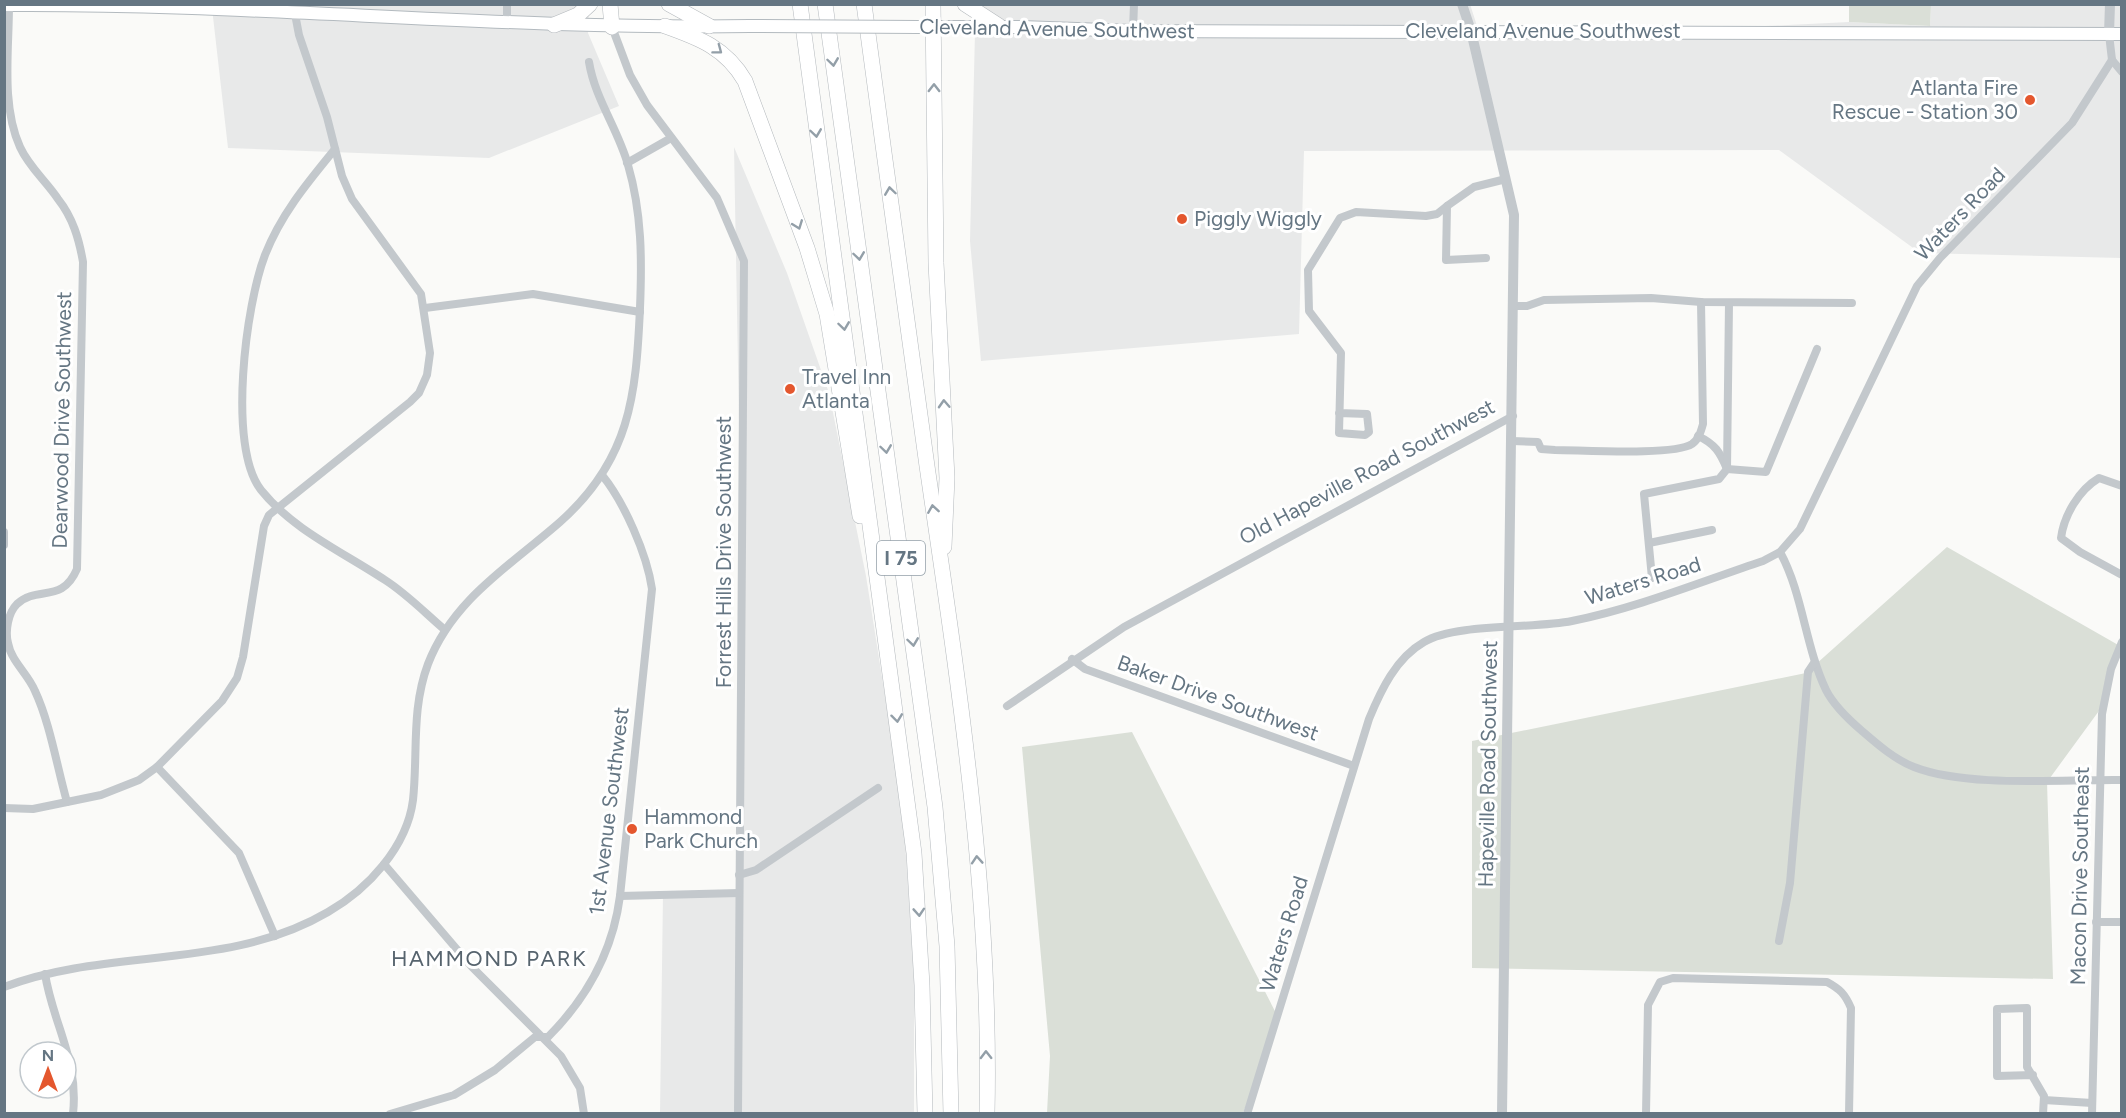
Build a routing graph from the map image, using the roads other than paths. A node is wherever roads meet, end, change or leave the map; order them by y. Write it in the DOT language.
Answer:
graph roads {
  1 [pos="507,4"];
  2 [pos="590,4"];
  3 [pos="610,4"];
  4 [pos="669,4"];
  5 [pos="800,4"];
  6 [pos="825,4"];
  7 [pos="864,4"];
  8 [pos="933,4"];
  9 [pos="965,4"];
  10 [pos="1134,4"];
  11 [pos="1461,4"];
  12 [pos="2110,4"];
  13 [pos="7,5"];
  14 [pos="295,14"];
  15 [pos="507,24"];
  16 [pos="554,26"];
  17 [pos="665,26"];
  18 [pos="710,26"];
  19 [pos="999,26"];
  20 [pos="612,27"];
  21 [pos="934,27"];
  22 [pos="1133,31"];
  23 [pos="1471,31"];
  24 [pos="2115,34"];
  25 [pos="2112,60"];
  26 [pos="589,62"];
  27 [pos="2121,72"];
  28 [pos="672,138"];
  29 [pos="335,149"];
  30 [pos="627,163"];
  31 [pos="1506,179"];
  32 [pos="1447,206"];
  33 [pos="1486,258"];
  34 [pos="1701,303"];
  35 [pos="1729,303"];
  36 [pos="1852,303"];
  37 [pos="1513,306"];
  38 [pos="425,308"];
  39 [pos="640,312"];
  40 [pos="1816,348"];
  41 [pos="1339,413"];
  42 [pos="1513,416"];
  43 [pos="1698,436"];
  44 [pos="1512,441"];
  45 [pos="1727,469"];
  46 [pos="602,475"];
  47 [pos="2121,486"];
  48 [pos="276,507"];
  49 [pos="1712,530"];
  50 [pos="4,532"];
  51 [pos="1649,543"];
  52 [pos="4,545"];
  53 [pos="1780,552"];
  54 [pos="942,567"];
  55 [pos="2121,575"];
  56 [pos="1652,578"];
  57 [pos="1510,627"];
  58 [pos="445,630"];
  59 [pos="2121,642"];
  60 [pos="1072,659"];
  61 [pos="890,660"];
  62 [pos="1814,663"];
  63 [pos="1007,706"];
  64 [pos="1354,766"];
  65 [pos="157,767"];
  66 [pos="2100,780"];
  67 [pos="2121,780"];
  68 [pos="878,788"];
  69 [pos="67,802"];
  70 [pos="4,808"];
  71 [pos="384,864"];
  72 [pos="739,875"];
  73 [pos="739,893"];
  74 [pos="620,896"];
  75 [pos="2096,922"];
  76 [pos="2121,922"];
  77 [pos="275,936"];
  78 [pos="1779,941"];
  79 [pos="45,974"];
  80 [pos="4,987"];
  81 [pos="542,1037"];
  82 [pos="2032,1075"];
  83 [pos="2044,1100"];
  84 [pos="2092,1103"];
  85 [pos="73,1113"];
  86 [pos="390,1113"];
  87 [pos="584,1113"];
  88 [pos="738,1113"];
  89 [pos="925,1113"];
  90 [pos="951,1113"];
  91 [pos="987,1113"];
  92 [pos="1247,1113"];
  93 [pos="1502,1113"];
  94 [pos="1646,1113"];
  95 [pos="1849,1113"];
  96 [pos="2043,1113"];
  97 [pos="2092,1113"];
  1 -- 15 [label="street"];
  2 -- 16 [label="highway"];
  3 -- 20 [label="highway"];
  4 -- 18 [label="highway"];
  5 -- 61 [label="highway, one-way"];
  6 -- 90 [label="highway, I 75, one-way"];
  54 -- 7 [label="highway, I 75, one-way"];
  8 -- 21 [label="highway"];
  9 -- 19 [label="highway"];
  10 -- 22 [label="street"];
  11 -- 23 [label="street, Old Hapeville Road Southwest"];
  12 -- 24 [label="street"];
  13 -- 14 [label="main road, Cleveland Avenue Southwest"];
  13 -- 69 [label="street, Dearwood Drive Southwest"];
  14 -- 15 [label="main road, Cleveland Avenue Southwest"];
  14 -- 29 [label="street"];
  15 -- 16 [label="main road, Cleveland Avenue Southwest"];
  16 -- 20 [label="main road, Cleveland Avenue Southwest"];
  17 -- 18 [label="main road, Cleveland Avenue Southwest"];
  17 -- 20 [label="main road, Cleveland Avenue Southwest"];
  17 -- 61 [label="highway, one-way"];
  18 -- 21 [label="main road, Cleveland Avenue Southwest, bridge"];
  19 -- 21 [label="main road, Cleveland Avenue Southwest"];
  19 -- 22 [label="main road, Cleveland Avenue Southwest"];
  20 -- 28 [label="street, Forrest Hills Drive Southwest"];
  54 -- 21 [label="highway, one-way"];
  22 -- 23 [label="main road, Cleveland Avenue Southwest"];
  23 -- 24 [label="main road, Cleveland Avenue Southwest"];
  23 -- 31 [label="street, Old Hapeville Road Southwest"];
  24 -- 25 [label="street"];
  25 -- 27 [label="street"];
  25 -- 53 [label="street, Waters Road"];
  26 -- 30 [label="street"];
  28 -- 30 [label="street"];
  28 -- 72 [label="street, Forrest Hills Drive Southwest"];
  29 -- 38 [label="street"];
  29 -- 48 [label="street"];
  30 -- 39 [label="street"];
  31 -- 32 [label="street"];
  31 -- 37 [label="street, Old Hapeville Road Southwest"];
  32 -- 33 [label="street"];
  32 -- 41 [label="street"];
  34 -- 35 [label="street"];
  34 -- 37 [label="street"];
  34 -- 43 [label="street"];
  35 -- 36 [label="street"];
  35 -- 45 [label="street"];
  37 -- 42 [label="street, Old Hapeville Road Southwest"];
  38 -- 39 [label="street"];
  38 -- 48 [label="street"];
  39 -- 46 [label="street"];
  40 -- 45 [label="street"];
  42 -- 44 [label="street, Hapeville Road Southwest"];
  42 -- 60 [label="street, Old Hapeville Road Southwest"];
  43 -- 44 [label="street"];
  43 -- 45 [label="street"];
  44 -- 57 [label="street, Hapeville Road Southwest"];
  45 -- 51 [label="street"];
  46 -- 58 [label="street"];
  46 -- 74 [label="street, 1st Avenue Southwest"];
  47 -- 55 [label="street"];
  48 -- 58 [label="street"];
  48 -- 65 [label="street"];
  49 -- 51 [label="street"];
  50 -- 52 [label="street"];
  51 -- 56 [label="street"];
  53 -- 57 [label="street, Waters Road"];
  53 -- 62 [label="street"];
  91 -- 54 [label="highway, I 75, one-way"];
  57 -- 64 [label="street, Waters Road"];
  57 -- 93 [label="street, Hapeville Road Southwest"];
  58 -- 71 [label="street"];
  59 -- 66 [label="street, Macon Drive Southeast"];
  60 -- 63 [label="street, Old Hapeville Road Southwest"];
  60 -- 64 [label="street, Baker Drive Southwest"];
  61 -- 89 [label="highway, one-way"];
  62 -- 66 [label="street"];
  62 -- 78 [label="street"];
  64 -- 92 [label="street, Waters Road"];
  65 -- 69 [label="street"];
  65 -- 77 [label="street"];
  66 -- 67 [label="street"];
  66 -- 75 [label="street, Macon Drive Southeast"];
  68 -- 72 [label="street"];
  69 -- 70 [label="street"];
  71 -- 77 [label="street"];
  71 -- 81 [label="street"];
  72 -- 73 [label="street, Forrest Hills Drive Southwest"];
  73 -- 74 [label="street"];
  73 -- 88 [label="street, Forrest Hills Drive Southwest"];
  74 -- 81 [label="street, 1st Avenue Southwest"];
  75 -- 76 [label="street"];
  75 -- 84 [label="street, Macon Drive Southeast"];
  77 -- 79 [label="street"];
  79 -- 80 [label="street"];
  79 -- 85 [label="street"];
  81 -- 86 [label="street, 1st Avenue Southwest"];
  81 -- 87 [label="street"];
  82 -- 82 [label="street"];
  82 -- 83 [label="street"];
  83 -- 84 [label="street"];
  83 -- 96 [label="street"];
  84 -- 97 [label="street, Macon Drive Southeast"];
  94 -- 95 [label="street"];
}
